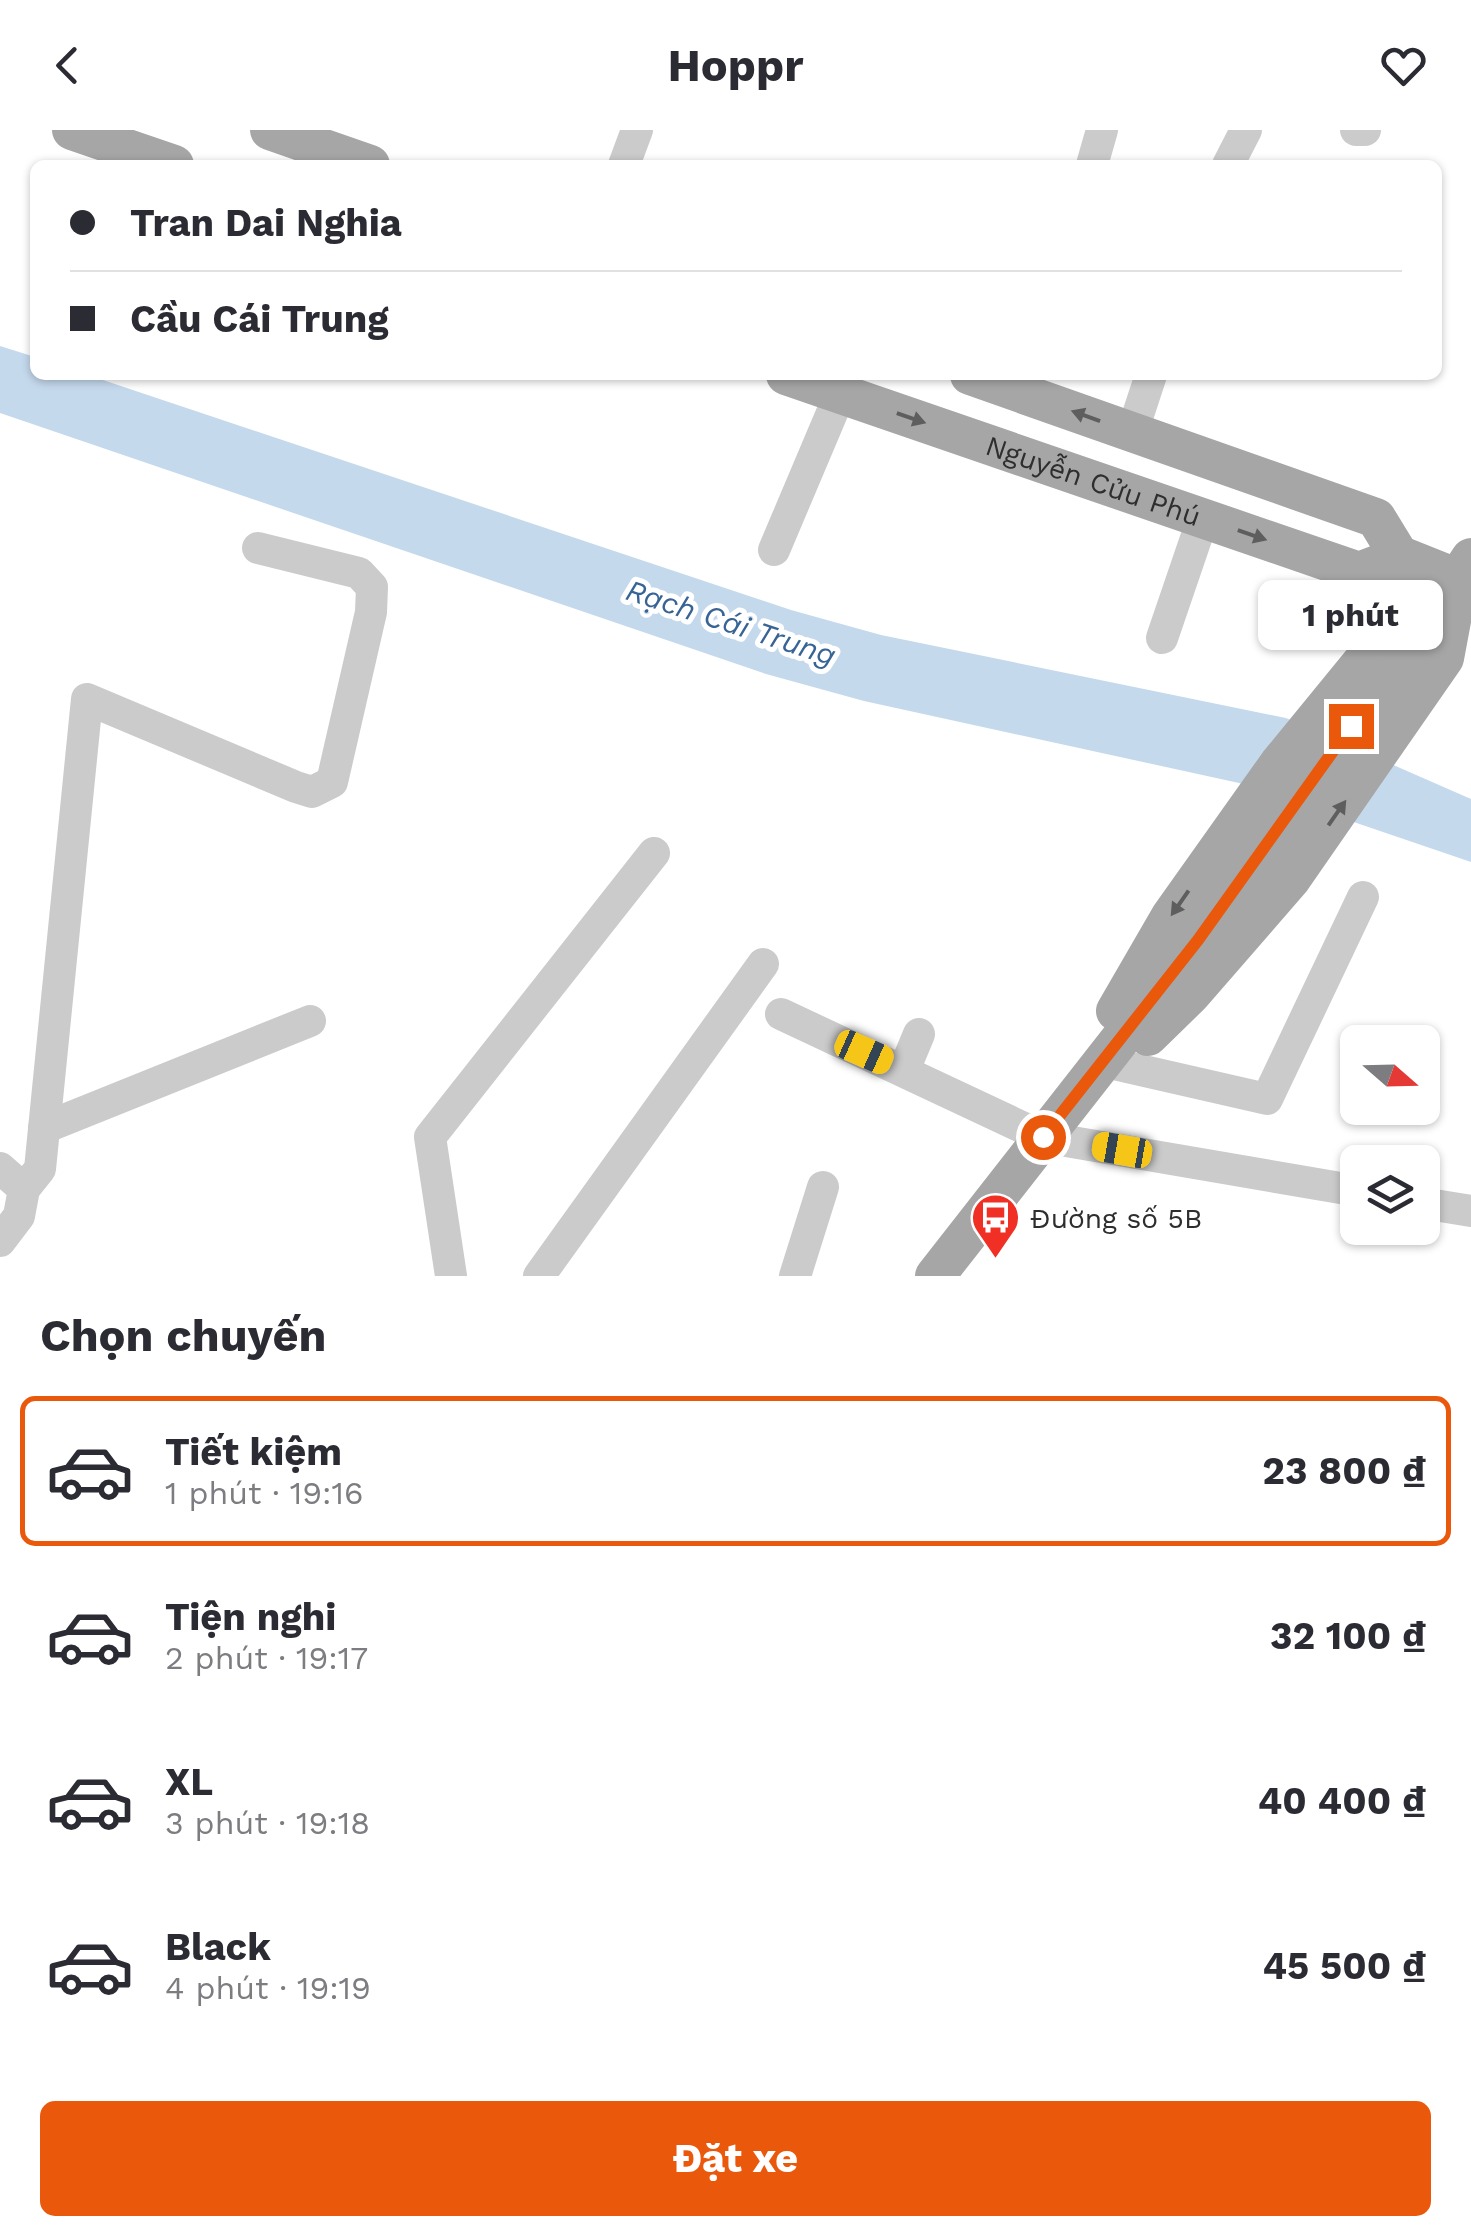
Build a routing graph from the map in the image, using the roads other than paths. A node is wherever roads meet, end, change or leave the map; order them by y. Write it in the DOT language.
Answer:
graph roads {
  1 [pos="72,130"];
  2 [pos="270,130"];
  3 [pos="637,130"];
  4 [pos="1102,130"];
  5 [pos="1246,130"];
  6 [pos="1356,130"];
  7 [pos="1365,130"];
  8 [pos="159,160"];
  9 [pos="356,160"];
  10 [pos="626,160"];
  11 [pos="1093,160"];
  12 [pos="1231,160"];
  13 [pos="800,380"];
  14 [pos="1001,380"];
  15 [pos="1149,380"];
  16 [pos="1026,384"];
  17 [pos="840,394"];
  18 [pos="1132,432"];
  19 [pos="1203,518"];
  20 [pos="258,548"];
  21 [pos="774,550"];
  22 [pos="1401,556"];
  23 [pos="1467,574"];
  24 [pos="1471,624"];
  25 [pos="1392,626"];
  26 [pos="1162,638"];
  27 [pos="1444,658"];
  28 [pos="1353,726"];
  29 [pos="654,853"];
  30 [pos="1363,897"];
  31 [pos="763,964"];
  32 [pos="781,1014"];
  33 [pos="310,1020"];
  34 [pos="919,1034"];
  35 [pos="1118,1065"];
  36 [pos="904,1070"];
  37 [pos="44,1128"];
  38 [pos="1043,1137"];
  39 [pos="12,1179"];
  40 [pos="823,1188"];
  41 [pos="1340,1189"];
  42 [pos="1440,1206"];
  43 [pos="1471,1211"];
  44 [pos="0,1241"];
  45 [pos="451,1276"];
  46 [pos="539,1276"];
  47 [pos="795,1276"];
  48 [pos="935,1276"];
  1 -- 8 [label="main road"];
  2 -- 9 [label="main road"];
  3 -- 10 [label="street"];
  4 -- 11 [label="street"];
  5 -- 12 [label="street"];
  6 -- 7 [label="street"];
  13 -- 17 [label="main road, Nguyễn Cửu Phú"];
  14 -- 16 [label="main road, Nguyễn Cửu Phú"];
  15 -- 18 [label="street"];
  18 -- 16 [label="main road, Nguyễn Cửu Phú, one-way"];
  17 -- 19 [label="main road, Nguyễn Cửu Phú, one-way"];
  17 -- 21 [label="street"];
  18 -- 22 [label="main road, Nguyễn Cửu Phú"];
  19 -- 22 [label="main road, Nguyễn Cửu Phú, one-way"];
  19 -- 26 [label="street"];
  20 -- 37 [label="street"];
  22 -- 23 [label="main road"];
  22 -- 25 [label="main road"];
  23 -- 25 [label="main road"];
  23 -- 27 [label="main road"];
  23 -- 28 [label="main road"];
  24 -- 27 [label="main road"];
  25 -- 28 [label="main road"];
  27 -- 28 [label="main road"];
  35 -- 28 [label="main road, one-way"];
  28 -- 38 [label="main road"];
  29 -- 45 [label="street"];
  30 -- 35 [label="street"];
  31 -- 46 [label="street"];
  32 -- 36 [label="street"];
  33 -- 37 [label="street"];
  34 -- 36 [label="street"];
  35 -- 38 [label="main road"];
  36 -- 38 [label="street"];
  37 -- 39 [label="street"];
  38 -- 41 [label="street"];
  38 -- 48 [label="main road"];
  39 -- 44 [label="street"];
  40 -- 47 [label="street"];
  42 -- 43 [label="street"];
}
